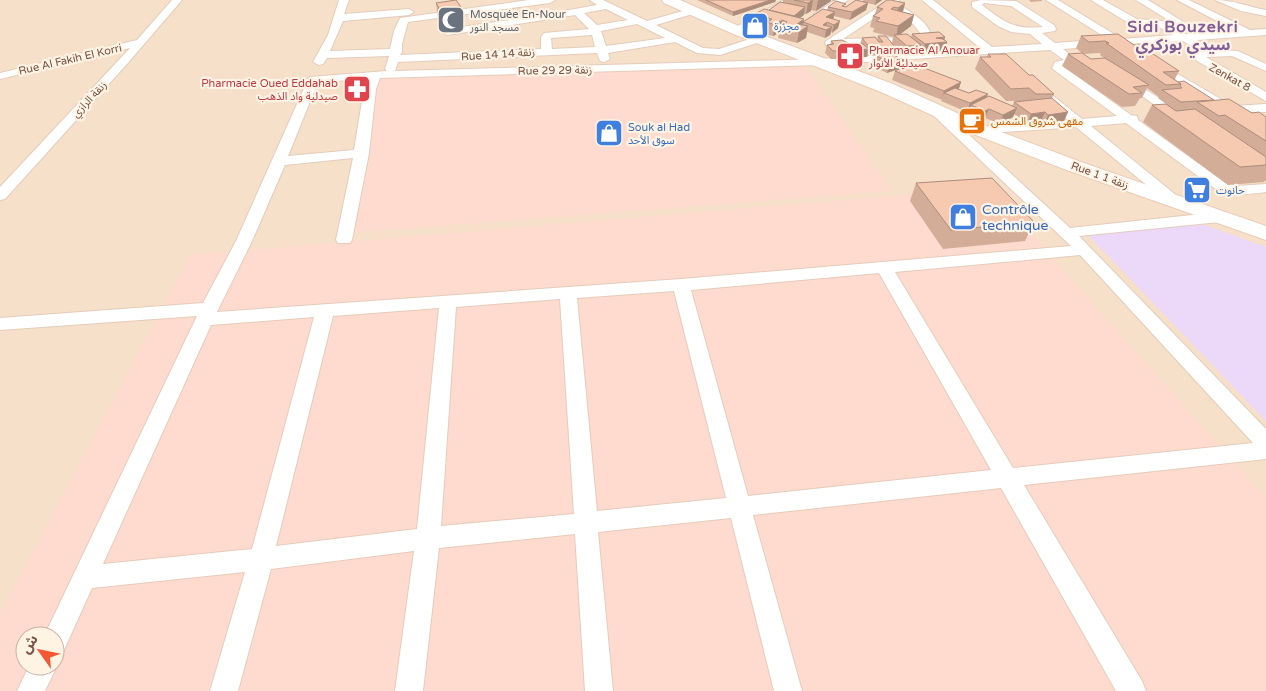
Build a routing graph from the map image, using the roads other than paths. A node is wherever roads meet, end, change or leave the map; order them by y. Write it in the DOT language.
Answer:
graph roads {
  1 [pos="176,0"];
  2 [pos="344,0"];
  3 [pos="412,0"];
  4 [pos="550,0"];
  5 [pos="595,0"];
  6 [pos="668,0"];
  7 [pos="791,0"];
  8 [pos="843,0"];
  9 [pos="927,0"];
  10 [pos="1052,0"];
  11 [pos="1096,0"];
  12 [pos="1141,0"];
  13 [pos="1182,0"];
  14 [pos="1220,0"];
  15 [pos="988,1"];
  16 [pos="893,2"];
  17 [pos="605,6"];
  18 [pos="499,8"];
  19 [pos="693,11"];
  20 [pos="578,12"];
  21 [pos="1266,13"];
  22 [pos="821,14"];
  23 [pos="436,17"];
  24 [pos="338,18"];
  25 [pos="402,22"];
  26 [pos="512,23"];
  27 [pos="642,23"];
  28 [pos="807,23"];
  29 [pos="1159,23"];
  30 [pos="861,24"];
  31 [pos="736,30"];
  32 [pos="595,31"];
  33 [pos="1032,31"];
  34 [pos="446,32"];
  35 [pos="1266,32"];
  36 [pos="1250,34"];
  37 [pos="1185,38"];
  38 [pos="676,39"];
  39 [pos="759,39"];
  40 [pos="140,42"];
  41 [pos="1120,42"];
  42 [pos="1266,42"];
  43 [pos="830,44"];
  44 [pos="1055,47"];
  45 [pos="601,49"];
  46 [pos="547,51"];
  47 [pos="990,51"];
  48 [pos="534,52"];
  49 [pos="1212,53"];
  50 [pos="396,55"];
  51 [pos="1196,56"];
  52 [pos="455,57"];
  53 [pos="814,60"];
  54 [pos="1005,63"];
  55 [pos="1266,68"];
  56 [pos="530,70"];
  57 [pos="608,70"];
  58 [pos="389,74"];
  59 [pos="1117,74"];
  60 [pos="375,75"];
  61 [pos="0,76"];
  62 [pos="1035,87"];
  63 [pos="1266,97"];
  64 [pos="1266,108"];
  65 [pos="1232,110"];
  66 [pos="937,112"];
  67 [pos="1177,115"];
  68 [pos="1129,119"];
  69 [pos="1081,123"];
  70 [pos="982,131"];
  71 [pos="1266,132"];
  72 [pos="362,153"];
  73 [pos="278,161"];
  74 [pos="1266,188"];
  75 [pos="2,191"];
  76 [pos="1177,202"];
  77 [pos="1220,217"];
  78 [pos="1264,232"];
  79 [pos="1065,233"];
  80 [pos="344,240"];
  81 [pos="1084,250"];
  82 [pos="884,268"];
  83 [pos="681,284"];
  84 [pos="568,293"];
  85 [pos="448,301"];
  86 [pos="325,311"];
  87 [pos="207,314"];
  88 [pos="0,324"];
  89 [pos="1266,443"];
  90 [pos="1266,450"];
  91 [pos="1009,479"];
  92 [pos="739,506"];
  93 [pos="586,523"];
  94 [pos="428,538"];
  95 [pos="262,558"];
  96 [pos="86,577"];
  97 [pos="62,626"];
  98 [pos="38,676"];
  99 [pos="31,691"];
  100 [pos="224,691"];
  101 [pos="409,691"];
  102 [pos="599,691"];
  103 [pos="788,691"];
  104 [pos="1132,691"];
  1 -- 40 [label="street, زنقة الرازي"];
  2 -- 24 [label="street"];
  3 -- 25 [label="street"];
  4 -- 18 [label="street"];
  5 -- 17 [label="street"];
  6 -- 19 [label="street, Rue 1 زنقة 1"];
  7 -- 31 [label="street"];
  8 -- 22 [label="street"];
  9 -- 47 [label="street"];
  10 -- 41 [label="street"];
  11 -- 29 [label="street"];
  12 -- 29 [label="street"];
  13 -- 36 [label="street"];
  14 -- 21 [label="street"];
  15 -- 33 [label="street"];
  15 -- 33 [label="street"];
  16 -- 30 [label="street"];
  16 -- 43 [label="street"];
  17 -- 20 [label="street"];
  17 -- 27 [label="street"];
  18 -- 23 [label="street"];
  18 -- 26 [label="street"];
  19 -- 27 [label="street"];
  19 -- 31 [label="street, Rue 1 زنقة 1"];
  20 -- 26 [label="street"];
  20 -- 32 [label="street"];
  22 -- 28 [label="street"];
  22 -- 30 [label="street"];
  23 -- 25 [label="street"];
  23 -- 34 [label="street"];
  24 -- 25 [label="street"];
  24 -- 50 [label="street, Rue 14 زنقة 14"];
  25 -- 50 [label="street"];
  26 -- 34 [label="street"];
  27 -- 32 [label="street"];
  27 -- 38 [label="street"];
  29 -- 37 [label="street"];
  30 -- 43 [label="street"];
  31 -- 39 [label="street, Rue 1 زنقة 1"];
  32 -- 45 [label="street"];
  32 -- 46 [label="street"];
  33 -- 44 [label="street"];
  34 -- 52 [label="street"];
  35 -- 36 [label="street"];
  36 -- 37 [label="street"];
  36 -- 42 [label="street"];
  37 -- 41 [label="street"];
  37 -- 49 [label="street"];
  38 -- 39 [label="street"];
  38 -- 45 [label="street, Rue 14 زنقة 14"];
  39 -- 53 [label="street, Rue 1 زنقة 1"];
  40 -- 61 [label="street, Rue Al Fakih El Korri"];
  40 -- 75 [label="street, زنقة الرازي"];
  41 -- 44 [label="street"];
  41 -- 65 [label="street"];
  43 -- 53 [label="street"];
  44 -- 47 [label="street"];
  44 -- 68 [label="street"];
  45 -- 46 [label="street, Rue 14 زنقة 14"];
  45 -- 57 [label="street"];
  46 -- 48 [label="street, Rue 14 زنقة 14"];
  47 -- 53 [label="street"];
  47 -- 54 [label="street"];
  48 -- 52 [label="street, Rue 14 زنقة 14"];
  48 -- 56 [label="street"];
  49 -- 51 [label="street"];
  49 -- 55 [label="street"];
  50 -- 52 [label="street, Rue 14 زنقة 14"];
  50 -- 58 [label="street"];
  51 -- 63 [label="street, Zenkat 8"];
  53 -- 57 [label="street, Rue 29 زنقة 29"];
  53 -- 66 [label="street, Rue 1 زنقة 1"];
  56 -- 57 [label="street, Rue 29 زنقة 29"];
  56 -- 58 [label="street, Rue 29 زنقة 29"];
  58 -- 60 [label="street, Rue 29 زنقة 29"];
  59 -- 67 [label="street"];
  60 -- 72 [label="street"];
  60 -- 73 [label="street, Rue 29 زنقة 29"];
  62 -- 69 [label="street"];
  64 -- 65 [label="street"];
  65 -- 67 [label="street"];
  65 -- 71 [label="street"];
  66 -- 70 [label="street, Rue 1 زنقة 1"];
  66 -- 79 [label="street"];
  67 -- 68 [label="street"];
  68 -- 69 [label="street"];
  68 -- 74 [label="street"];
  69 -- 70 [label="street"];
  69 -- 76 [label="street"];
  70 -- 76 [label="street, Rue 1 زنقة 1"];
  72 -- 73 [label="street"];
  72 -- 80 [label="street"];
  73 -- 87 [label="street"];
  76 -- 77 [label="street, Rue 1 زنقة 1"];
  77 -- 78 [label="street, Rue 1 زنقة 1"];
  77 -- 79 [label="street"];
  79 -- 81 [label="street"];
  81 -- 82 [label="street"];
  81 -- 89 [label="street"];
  82 -- 83 [label="street"];
  82 -- 91 [label="street"];
  83 -- 84 [label="street"];
  83 -- 92 [label="street"];
  84 -- 85 [label="street"];
  84 -- 93 [label="street"];
  85 -- 86 [label="street"];
  85 -- 94 [label="street"];
  86 -- 87 [label="street"];
  86 -- 95 [label="street"];
  87 -- 88 [label="street"];
  87 -- 96 [label="street"];
  90 -- 91 [label="street"];
  91 -- 92 [label="street"];
  91 -- 104 [label="street"];
  92 -- 93 [label="street"];
  92 -- 103 [label="street"];
  93 -- 94 [label="street"];
  93 -- 102 [label="street"];
  94 -- 95 [label="street"];
  94 -- 101 [label="street"];
  95 -- 96 [label="street"];
  95 -- 100 [label="street"];
  96 -- 97 [label="street"];
  98 -- 99 [label="street"];
}
